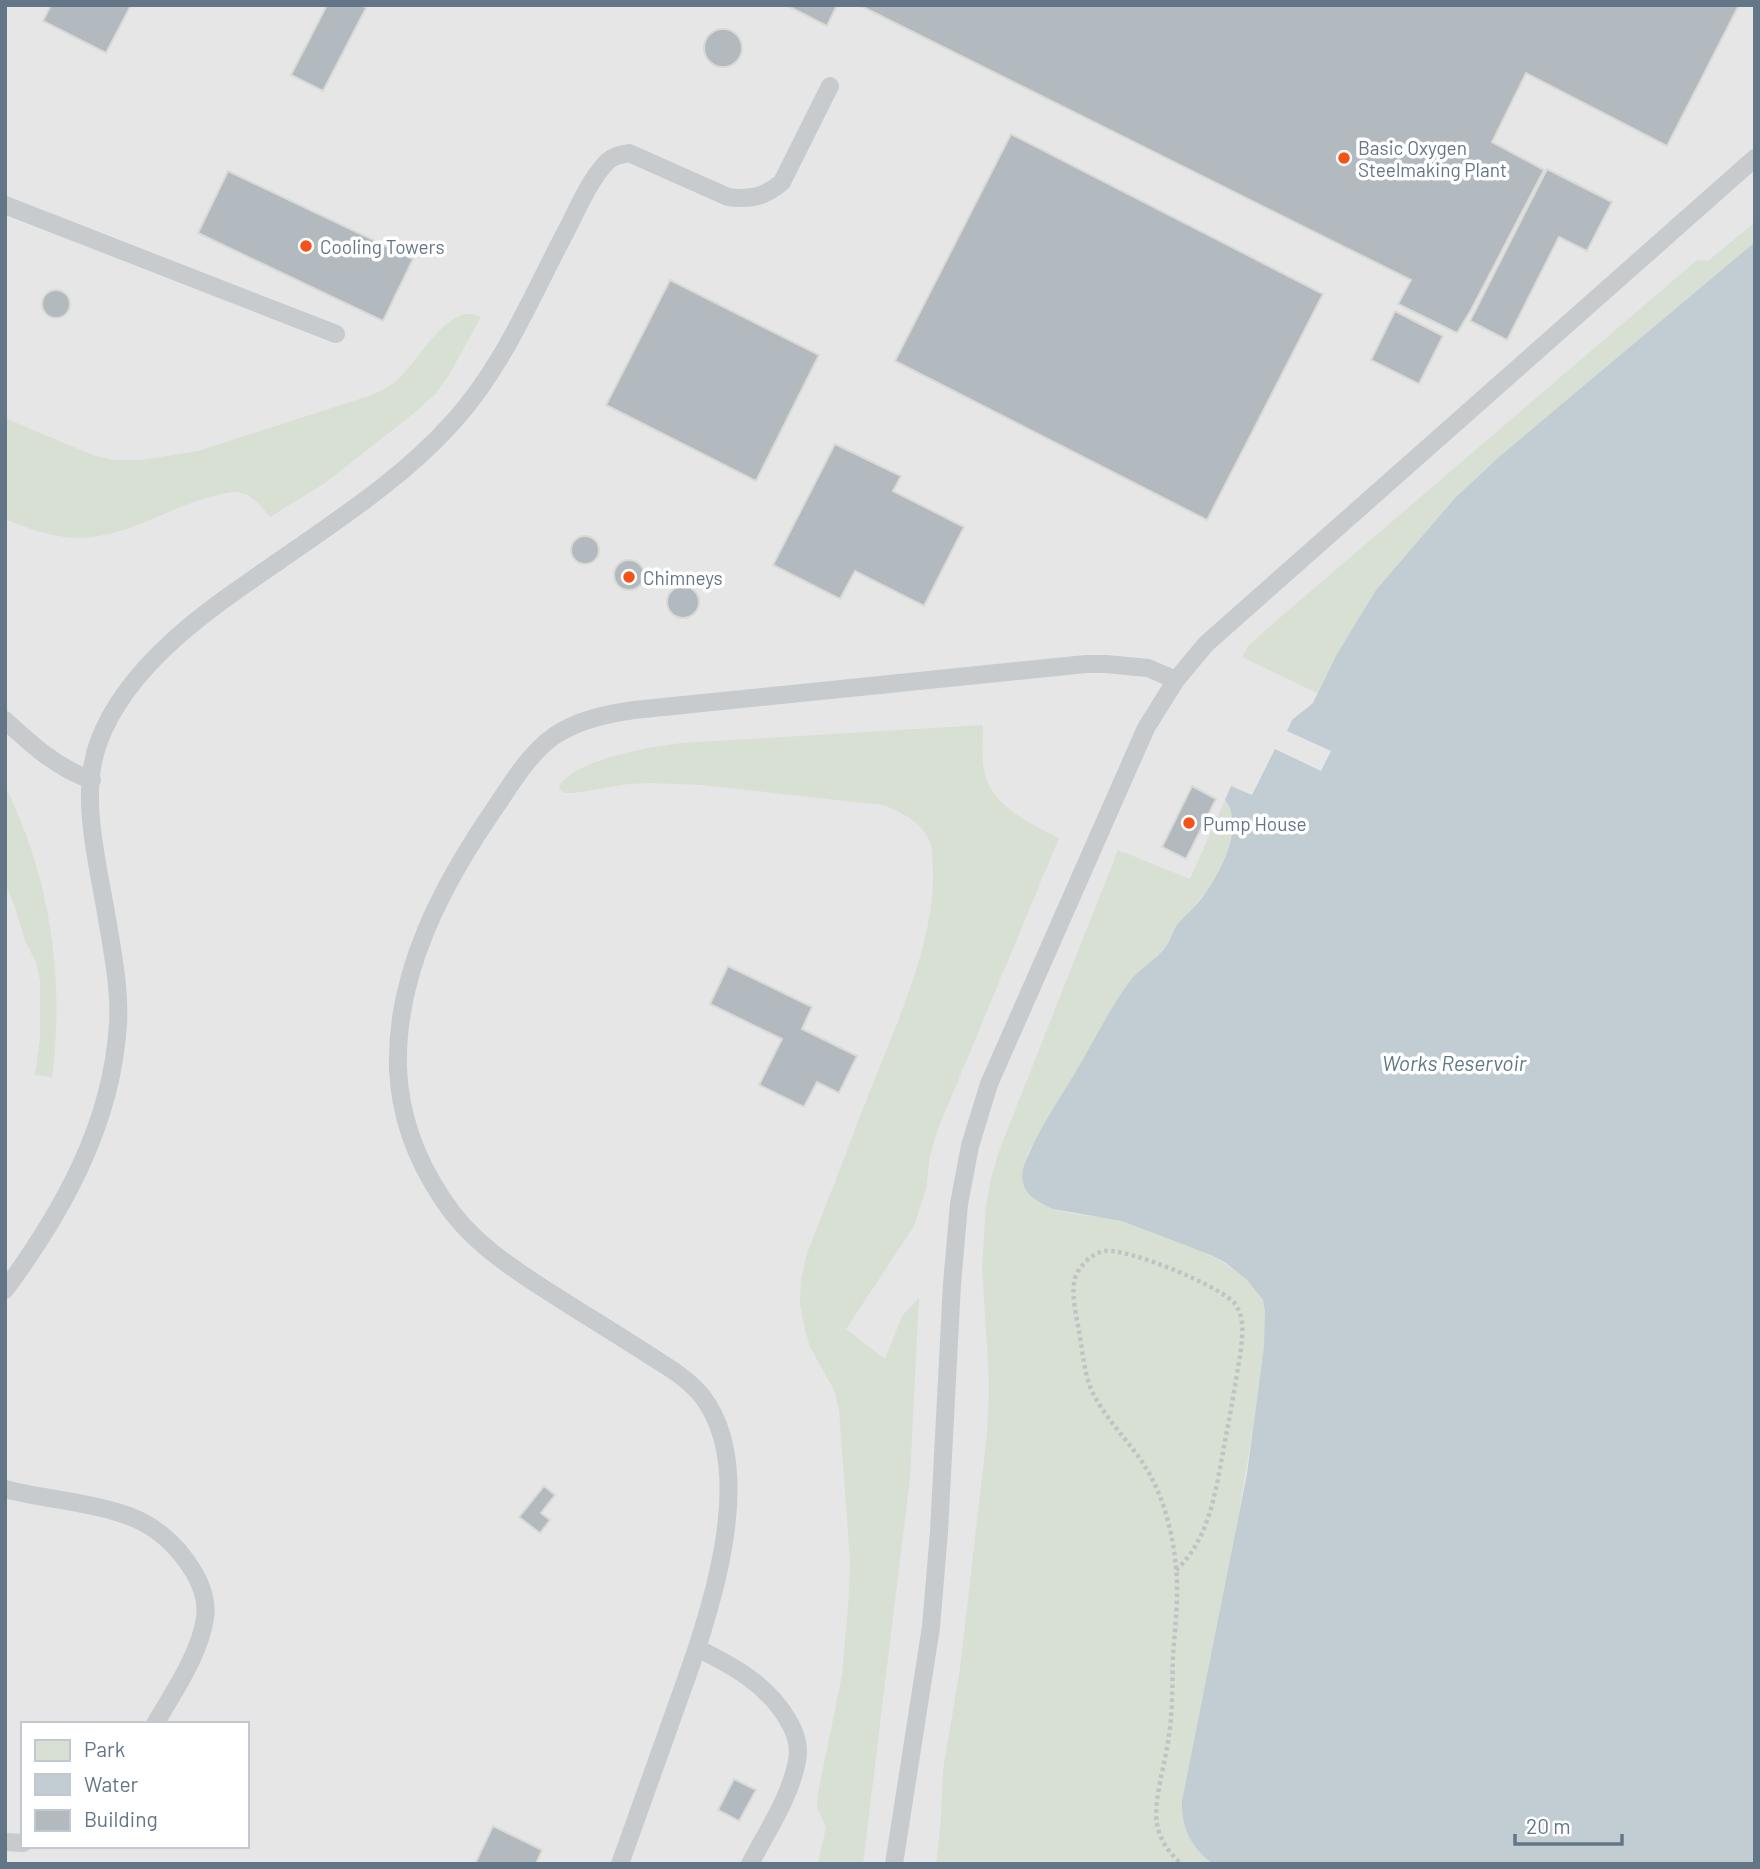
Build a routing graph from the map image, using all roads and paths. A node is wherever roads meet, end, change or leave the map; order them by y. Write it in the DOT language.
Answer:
graph roads {
  1 [pos="830,86"];
  2 [pos="1755,158"];
  3 [pos="5,205"];
  4 [pos="336,334"];
  5 [pos="1176,680"];
  6 [pos="5,720"];
  7 [pos="92,780"];
  8 [pos="5,1290"];
  9 [pos="5,1489"];
  10 [pos="1176,1570"];
  11 [pos="697,1648"];
  12 [pos="156,1722"];
  13 [pos="620,1864"];
  14 [pos="750,1864"];
  15 [pos="894,1864"];
  16 [pos="1182,1864"];
  1 -- 7 [label="lane"];
  2 -- 5 [label="lane"];
  3 -- 4 [label="lane"];
  5 -- 11 [label="lane"];
  5 -- 15 [label="lane"];
  6 -- 7 [label="lane"];
  7 -- 8 [label="lane"];
  9 -- 12 [label="lane"];
  10 -- 10 [label="path"];
  10 -- 16 [label="path"];
  11 -- 13 [label="lane"];
  11 -- 14 [label="lane"];
}
